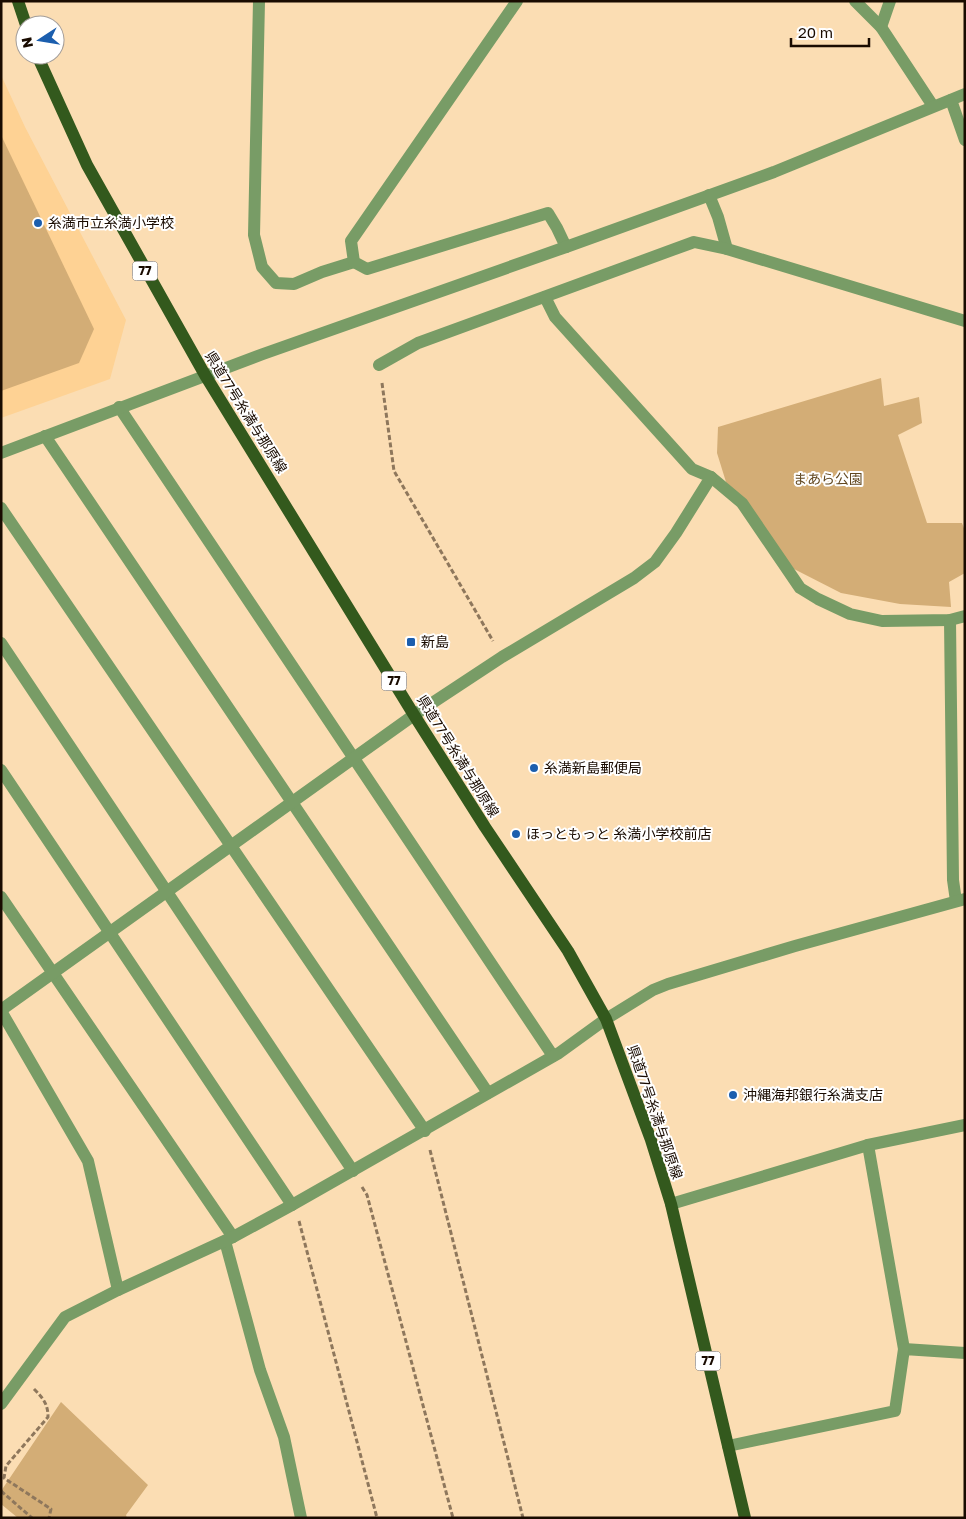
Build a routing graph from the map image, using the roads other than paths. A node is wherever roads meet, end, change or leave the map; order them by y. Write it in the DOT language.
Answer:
graph roads {
  1 [pos="18,1"];
  2 [pos="260,1"];
  3 [pos="517,1"];
  4 [pos="855,1"];
  5 [pos="890,1"];
  6 [pos="23,15"];
  7 [pos="881,27"];
  8 [pos="42,65"];
  9 [pos="965,94"];
  10 [pos="951,100"];
  11 [pos="933,106"];
  12 [pos="965,140"];
  13 [pos="709,195"];
  14 [pos="566,247"];
  15 [pos="727,249"];
  16 [pos="354,262"];
  17 [pos="545,297"];
  18 [pos="965,321"];
  19 [pos="379,365"];
  20 [pos="205,375"];
  21 [pos="119,407"];
  22 [pos="45,436"];
  23 [pos="1,453"];
  24 [pos="711,478"];
  25 [pos="1,508"];
  26 [pos="965,616"];
  27 [pos="950,620"];
  28 [pos="1,643"];
  29 [pos="414,715"];
  30 [pos="353,759"];
  31 [pos="1,770"];
  32 [pos="293,802"];
  33 [pos="231,846"];
  34 [pos="167,892"];
  35 [pos="1,897"];
  36 [pos="960,900"];
  37 [pos="110,932"];
  38 [pos="53,973"];
  39 [pos="1,1010"];
  40 [pos="606,1019"];
  41 [pos="553,1056"];
  42 [pos="488,1093"];
  43 [pos="965,1125"];
  44 [pos="425,1131"];
  45 [pos="868,1145"];
  46 [pos="353,1171"];
  47 [pos="671,1204"];
  48 [pos="292,1205"];
  49 [pos="229,1239"];
  50 [pos="118,1290"];
  51 [pos="904,1349"];
  52 [pos="965,1353"];
  53 [pos="1,1404"];
  54 [pos="728,1446"];
  55 [pos="301,1518"];
  56 [pos="745,1518"];
  1 -- 6 [label="main road"];
  2 -- 16 [label="street"];
  3 -- 16 [label="street"];
  4 -- 7 [label="street"];
  5 -- 7 [label="street"];
  7 -- 11 [label="street"];
  8 -- 20 [label="main road, 県道77号糸満与那原線 / 77"];
  9 -- 10 [label="street"];
  10 -- 11 [label="street"];
  10 -- 12 [label="street"];
  11 -- 13 [label="street"];
  13 -- 14 [label="street"];
  13 -- 15 [label="street"];
  14 -- 16 [label="street"];
  14 -- 20 [label="street"];
  15 -- 17 [label="street"];
  15 -- 18 [label="street"];
  17 -- 19 [label="street"];
  17 -- 24 [label="street"];
  20 -- 21 [label="street"];
  20 -- 29 [label="main road, 県道77号糸満与那原線 / 77"];
  21 -- 22 [label="street"];
  21 -- 30 [label="street"];
  22 -- 23 [label="street"];
  22 -- 32 [label="street"];
  24 -- 27 [label="street"];
  24 -- 29 [label="street"];
  25 -- 33 [label="street"];
  26 -- 27 [label="street"];
  27 -- 36 [label="street"];
  28 -- 34 [label="street"];
  29 -- 30 [label="street"];
  29 -- 40 [label="main road, 県道77号糸満与那原線 / 77"];
  30 -- 32 [label="street"];
  30 -- 41 [label="street"];
  31 -- 37 [label="street"];
  32 -- 33 [label="street"];
  32 -- 42 [label="street"];
  33 -- 34 [label="street"];
  33 -- 44 [label="street"];
  34 -- 37 [label="street"];
  34 -- 46 [label="street"];
  35 -- 38 [label="street"];
  36 -- 40 [label="street"];
  37 -- 38 [label="street"];
  37 -- 48 [label="street"];
  38 -- 39 [label="street"];
  38 -- 49 [label="street"];
  39 -- 50 [label="street"];
  40 -- 41 [label="street"];
  40 -- 47 [label="main road, 県道77号糸満与那原線 / 77"];
  41 -- 42 [label="street"];
  42 -- 44 [label="street"];
  43 -- 45 [label="street"];
  44 -- 46 [label="street"];
  45 -- 47 [label="street"];
  45 -- 51 [label="street"];
  46 -- 48 [label="street"];
  47 -- 54 [label="main road, 県道77号糸満与那原線 / 77"];
  48 -- 49 [label="street"];
  49 -- 50 [label="street"];
  49 -- 55 [label="street"];
  50 -- 53 [label="street"];
  51 -- 52 [label="street"];
  51 -- 54 [label="street"];
  54 -- 56 [label="main road, 県道77号糸満与那原線 / 77"];
}
